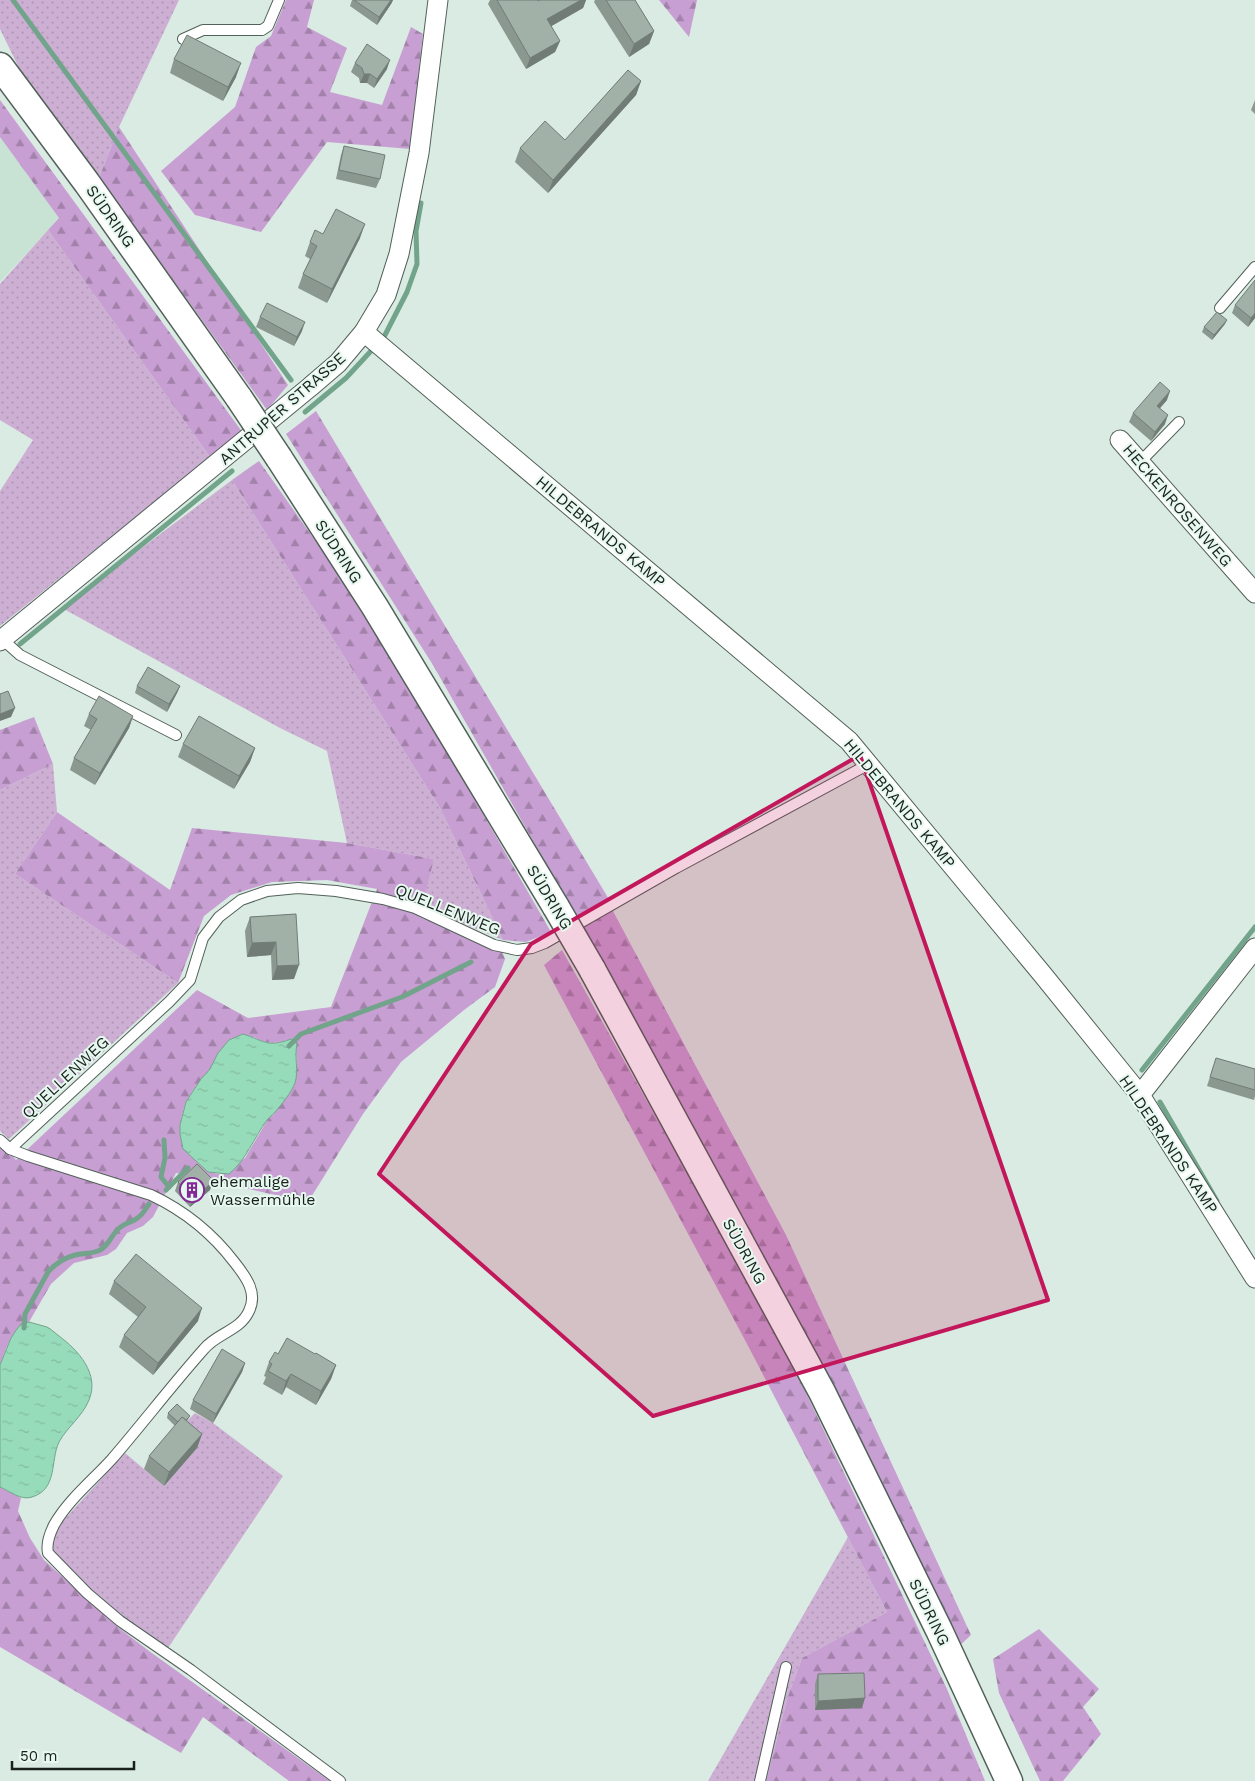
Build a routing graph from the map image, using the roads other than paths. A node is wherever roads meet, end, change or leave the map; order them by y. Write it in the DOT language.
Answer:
graph roads {
  1 [pos="279,0"];
  2 [pos="438,0"];
  3 [pos="184,39"];
  4 [pos="0,66"];
  5 [pos="1255,267"];
  6 [pos="1220,308"];
  7 [pos="364,332"];
  8 [pos="1179,422"];
  9 [pos="1120,440"];
  10 [pos="1140,462"];
  11 [pos="1255,594"];
  12 [pos="1,640"];
  13 [pos="176,735"];
  14 [pos="869,764"];
  15 [pos="1255,948"];
  16 [pos="1140,1095"];
  17 [pos="0,1140"];
  18 [pos="10,1149"];
  19 [pos="1255,1278"];
  20 [pos="786,1667"];
  21 [pos="340,1781"];
  22 [pos="760,1781"];
  23 [pos="1009,1781"];
  1 -- 3 [label="lane"];
  2 -- 7 [label="street, ANTRUPER STRASSE"];
  4 -- 23 [label="main road, SÜDRING, bridge"];
  5 -- 6 [label="lane"];
  7 -- 12 [label="street, ANTRUPER STRASSE"];
  7 -- 14 [label="street, HILDEBRANDS KAMP"];
  8 -- 10 [label="lane"];
  9 -- 10 [label="street, HECKENROSENWEG"];
  10 -- 11 [label="street, HECKENROSENWEG"];
  12 -- 13 [label="lane"];
  14 -- 16 [label="street, HILDEBRANDS KAMP"];
  14 -- 18 [label="lane, QUELLENWEG"];
  15 -- 16 [label="street"];
  16 -- 19 [label="street, HILDEBRANDS KAMP"];
  17 -- 18 [label="lane"];
  18 -- 21 [label="lane"];
  20 -- 22 [label="lane"];
}
